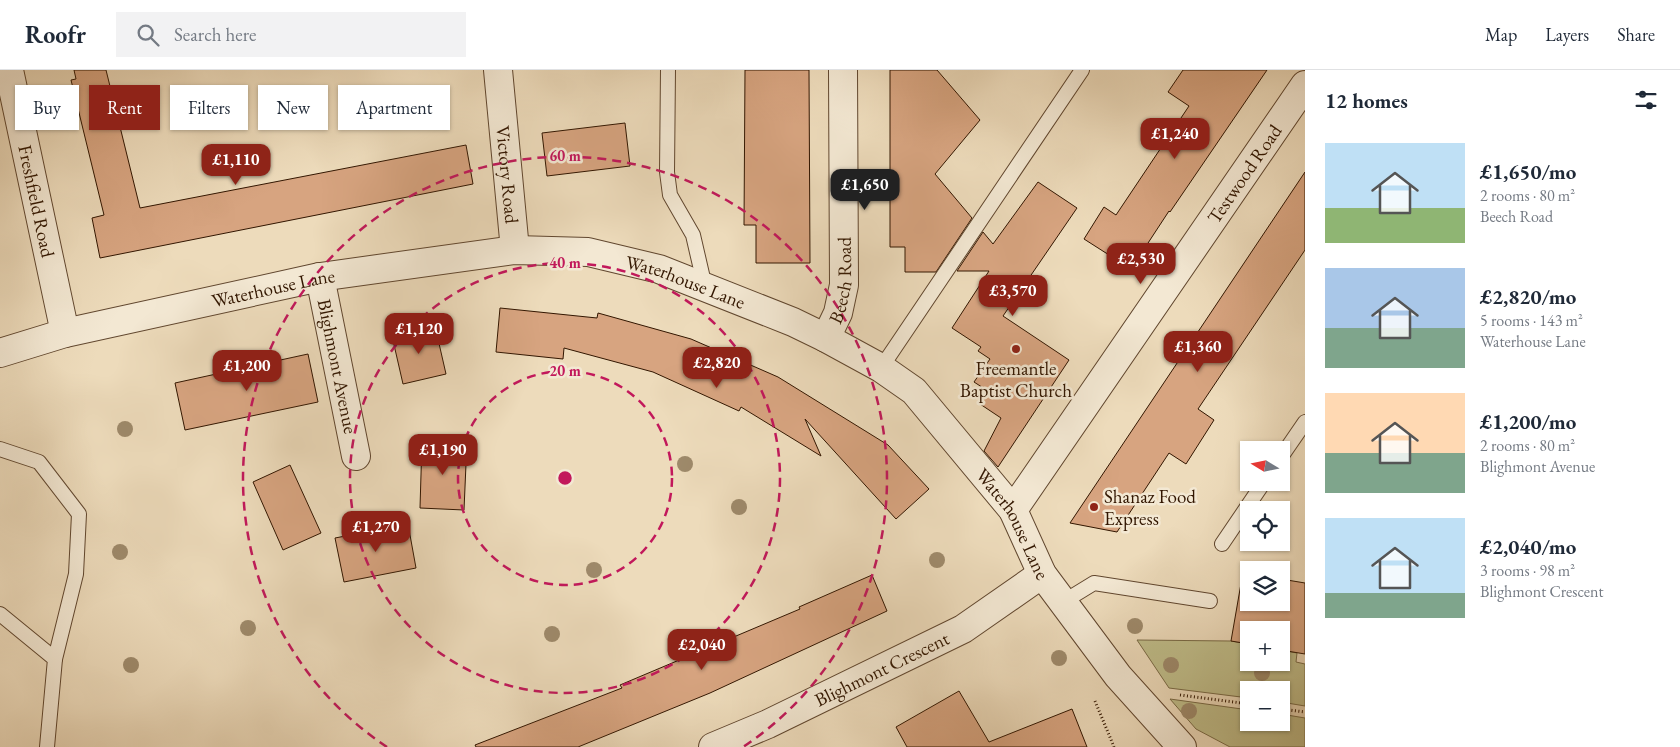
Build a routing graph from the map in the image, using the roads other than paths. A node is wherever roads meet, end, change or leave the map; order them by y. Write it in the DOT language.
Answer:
graph roads {
  1 [pos="9,70"];
  2 [pos="498,70"];
  3 [pos="668,70"];
  4 [pos="843,70"];
  5 [pos="1082,70"];
  6 [pos="1305,85"];
  7 [pos="515,250"];
  8 [pos="320,277"];
  9 [pos="705,287"];
  10 [pos="65,333"];
  11 [pos="826,338"];
  12 [pos="0,352"];
  13 [pos="881,368"];
  14 [pos="1305,422"];
  15 [pos="1290,444"];
  16 [pos="0,449"];
  17 [pos="356,456"];
  18 [pos="1258,491"];
  19 [pos="1012,510"];
  20 [pos="1222,544"];
  21 [pos="1042,574"];
  22 [pos="1210,601"];
  23 [pos="1063,602"];
  24 [pos="0,614"];
  25 [pos="55,659"];
  26 [pos="47,747"];
  27 [pos="713,747"];
  28 [pos="1182,747"];
  1 -- 10 [label="street, Freshfield Road"];
  2 -- 7 [label="street, Victory Road"];
  3 -- 9 [label="lane"];
  4 -- 11 [label="street, Beech Road"];
  5 -- 13 [label="lane"];
  6 -- 19 [label="street, Testwood Road"];
  7 -- 8 [label="street, Waterhouse Lane"];
  7 -- 9 [label="street, Waterhouse Lane"];
  8 -- 10 [label="street, Waterhouse Lane"];
  8 -- 17 [label="street, Blighmont Avenue"];
  9 -- 11 [label="street, Waterhouse Lane"];
  10 -- 12 [label="street, Waterhouse Lane"];
  11 -- 13 [label="street, Waterhouse Lane"];
  13 -- 19 [label="street, Waterhouse Lane"];
  14 -- 15 [label="lane"];
  16 -- 25 [label="lane"];
  18 -- 20 [label="lane"];
  19 -- 21 [label="street, Waterhouse Lane"];
  21 -- 23 [label="street, Waterhouse Lane"];
  21 -- 27 [label="street, Blighmont Crescent"];
  22 -- 23 [label="lane"];
  23 -- 28 [label="street, Waterhouse Lane"];
  24 -- 25 [label="lane"];
  25 -- 26 [label="lane"];
}
